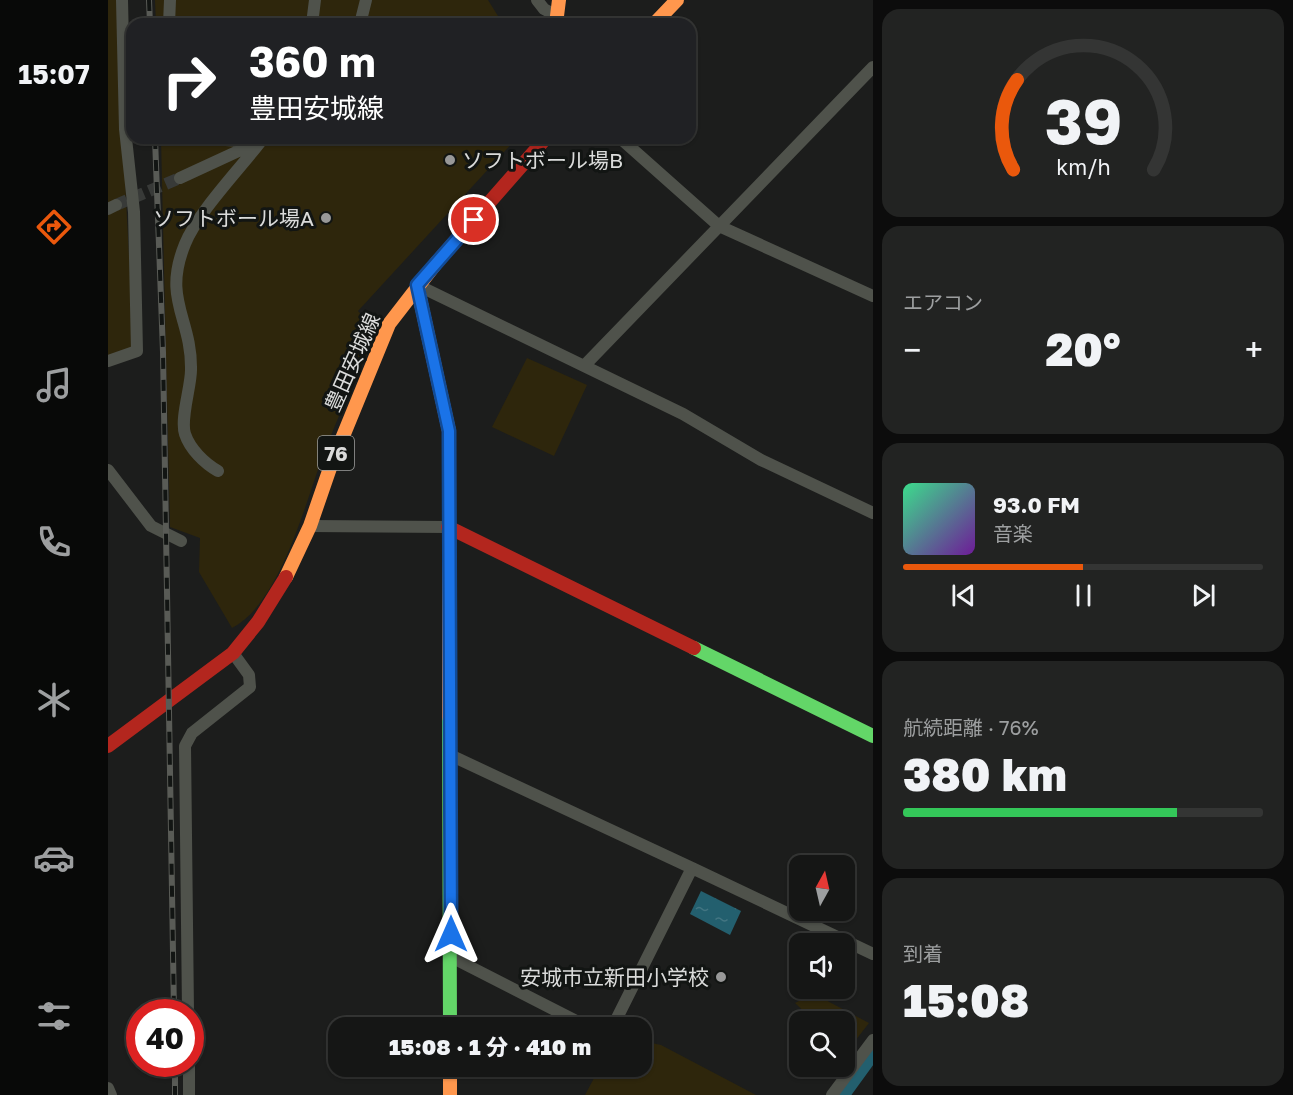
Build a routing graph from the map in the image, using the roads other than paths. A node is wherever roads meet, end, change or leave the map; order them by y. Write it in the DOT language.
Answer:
graph roads {
  1 [pos="122,0"];
  2 [pos="170,0"];
  3 [pos="315,0"];
  4 [pos="366,0"];
  5 [pos="537,0"];
  6 [pos="559,0"];
  7 [pos="677,0"];
  8 [pos="169,18"];
  9 [pos="313,18"];
  10 [pos="362,18"];
  11 [pos="554,18"];
  12 [pos="556,18"];
  13 [pos="660,18"];
  14 [pos="873,67"];
  15 [pos="126,138"];
  16 [pos="127,144"];
  17 [pos="252,144"];
  18 [pos="259,144"];
  19 [pos="541,144"];
  20 [pos="627,144"];
  21 [pos="180,178"];
  22 [pos="719,226"];
  23 [pos="417,285"];
  24 [pos="873,296"];
  25 [pos="108,361"];
  26 [pos="585,366"];
  27 [pos="108,470"];
  28 [pos="218,471"];
  29 [pos="873,513"];
  30 [pos="310,526"];
  31 [pos="448,527"];
  32 [pos="181,541"];
  33 [pos="233,653"];
  34 [pos="873,736"];
  35 [pos="108,746"];
  36 [pos="450,755"];
  37 [pos="692,868"];
  38 [pos="873,954"];
  39 [pos="451,957"];
  40 [pos="188,999"];
  41 [pos="450,1017"];
  42 [pos="568,1017"];
  43 [pos="618,1017"];
  44 [pos="873,1040"];
  45 [pos="189,1077"];
  46 [pos="450,1077"];
  47 [pos="108,1088"];
  48 [pos="111,1095"];
  49 [pos="189,1095"];
  50 [pos="450,1095"];
  51 [pos="832,1095"];
  1 -- 15 [label="street"];
  2 -- 8 [label="street"];
  3 -- 9 [label="street"];
  4 -- 10 [label="street"];
  5 -- 11 [label="street"];
  6 -- 12 [label="street"];
  7 -- 13 [label="street"];
  14 -- 22 [label="street"];
  16 -- 25 [label="street"];
  17 -- 21 [label="street"];
  18 -- 28 [label="street"];
  19 -- 23 [label="street, 豊田安城線 / 76"];
  20 -- 22 [label="street"];
  22 -- 24 [label="street"];
  22 -- 26 [label="street"];
  23 -- 26 [label="street"];
  23 -- 30 [label="street, 豊田安城線 / 76"];
  23 -- 31 [label="street"];
  26 -- 29 [label="street"];
  27 -- 32 [label="street"];
  30 -- 31 [label="street"];
  30 -- 33 [label="street, 豊田安城線 / 76"];
  31 -- 34 [label="street"];
  31 -- 36 [label="street"];
  33 -- 35 [label="street, 豊田安城線 / 76"];
  33 -- 40 [label="street"];
  36 -- 37 [label="street"];
  36 -- 39 [label="street"];
  37 -- 38 [label="street"];
  37 -- 43 [label="street"];
  39 -- 41 [label="street"];
  39 -- 42 [label="street"];
  44 -- 51 [label="street"];
  45 -- 49 [label="street"];
  46 -- 50 [label="street"];
  47 -- 48 [label="street"];
}
